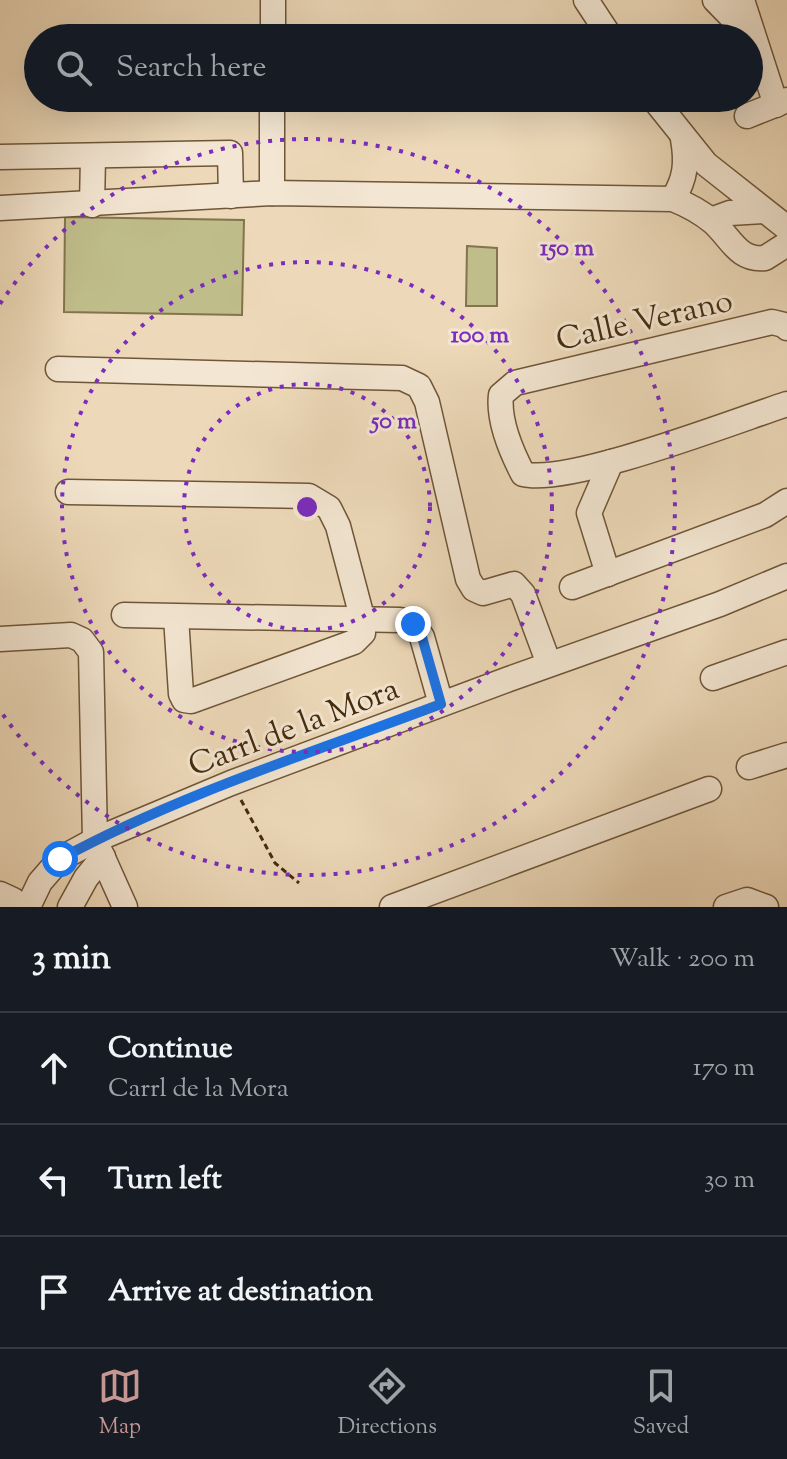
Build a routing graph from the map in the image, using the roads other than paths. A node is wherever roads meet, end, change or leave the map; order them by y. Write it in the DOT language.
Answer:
graph roads {
  1 [pos="273,0"];
  2 [pos="586,0"];
  3 [pos="715,0"];
  4 [pos="742,0"];
  5 [pos="273,24"];
  6 [pos="602,24"];
  7 [pos="738,24"];
  8 [pos="750,24"];
  9 [pos="763,59"];
  10 [pos="782,102"];
  11 [pos="763,110"];
  12 [pos="272,112"];
  13 [pos="663,112"];
  14 [pos="757,112"];
  15 [pos="747,116"];
  16 [pos="683,139"];
  17 [pos="0,157"];
  18 [pos="93,157"];
  19 [pos="736,190"];
  20 [pos="272,193"];
  21 [pos="231,196"];
  22 [pos="673,199"];
  23 [pos="92,205"];
  24 [pos="0,208"];
  25 [pos="764,211"];
  26 [pos="711,220"];
  27 [pos="787,228"];
  28 [pos="787,244"];
  29 [pos="787,328"];
  30 [pos="58,369"];
  31 [pos="787,404"];
  32 [pos="611,462"];
  33 [pos="68,492"];
  34 [pos="787,501"];
  35 [pos="608,574"];
  36 [pos="787,576"];
  37 [pos="572,587"];
  38 [pos="124,615"];
  39 [pos="176,617"];
  40 [pos="363,621"];
  41 [pos="0,639"];
  42 [pos="787,652"];
  43 [pos="549,664"];
  44 [pos="713,678"];
  45 [pos="441,704"];
  46 [pos="787,755"];
  47 [pos="749,767"];
  48 [pos="709,789"];
  49 [pos="99,849"];
  50 [pos="14,900"];
  51 [pos="70,907"];
  52 [pos="125,907"];
  53 [pos="392,907"];
  54 [pos="726,907"];
  55 [pos="766,907"];
  1 -- 5 [label="street"];
  2 -- 6 [label="street"];
  3 -- 7 [label="street"];
  4 -- 8 [label="street"];
  9 -- 10 [label="street"];
  10 -- 11 [label="street"];
  12 -- 20 [label="street"];
  13 -- 16 [label="street"];
  14 -- 15 [label="street"];
  16 -- 19 [label="street"];
  16 -- 22 [label="street"];
  17 -- 18 [label="street"];
  18 -- 21 [label="street"];
  18 -- 23 [label="street"];
  19 -- 25 [label="street"];
  19 -- 26 [label="street"];
  20 -- 21 [label="street"];
  20 -- 22 [label="street"];
  21 -- 23 [label="street"];
  22 -- 26 [label="street"];
  23 -- 24 [label="street"];
  25 -- 26 [label="street"];
  25 -- 27 [label="street"];
  26 -- 28 [label="street"];
  29 -- 32 [label="street, Calle Verano"];
  30 -- 43 [label="street"];
  31 -- 32 [label="street"];
  32 -- 35 [label="street"];
  33 -- 40 [label="street"];
  34 -- 35 [label="street"];
  35 -- 37 [label="street"];
  36 -- 43 [label="street, Carrl de la Mora"];
  38 -- 39 [label="street"];
  39 -- 40 [label="street"];
  39 -- 40 [label="street"];
  40 -- 45 [label="street"];
  41 -- 49 [label="street"];
  42 -- 44 [label="street"];
  43 -- 45 [label="street, Carrl de la Mora"];
  45 -- 49 [label="street, Carrl de la Mora"];
  46 -- 47 [label="street"];
  48 -- 53 [label="street"];
  49 -- 50 [label="street, Carrl de la Mora"];
  49 -- 51 [label="street"];
  49 -- 52 [label="street"];
  54 -- 55 [label="street"];
}
